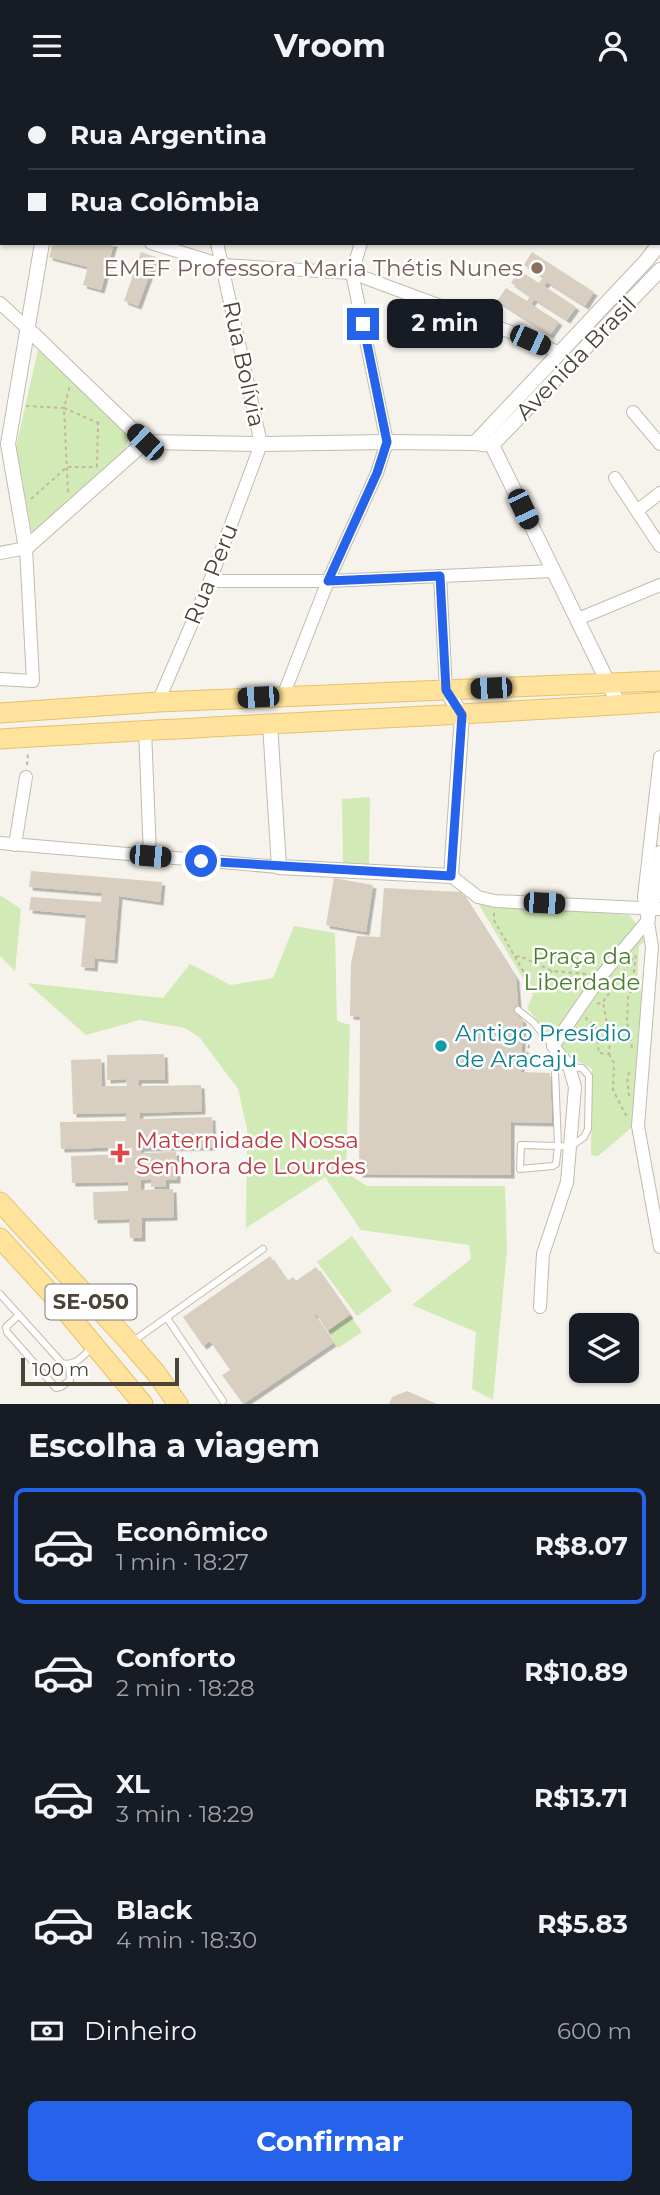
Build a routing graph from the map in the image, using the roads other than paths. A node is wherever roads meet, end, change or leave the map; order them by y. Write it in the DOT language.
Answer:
graph roads {
  1 [pos="42,245"];
  2 [pos="157,245"];
  3 [pos="217,245"];
  4 [pos="360,245"];
  5 [pos="658,245"];
  6 [pos="646,261"];
  7 [pos="222,265"];
  8 [pos="659,272"];
  9 [pos="352,273"];
  10 [pos="0,303"];
  11 [pos="28,329"];
  12 [pos="560,353"];
  13 [pos="633,412"];
  14 [pos="145,442"];
  15 [pos="387,442"];
  16 [pos="475,443"];
  17 [pos="4,444"];
  18 [pos="261,444"];
  19 [pos="660,444"];
  20 [pos="492,445"];
  21 [pos="615,478"];
  22 [pos="660,493"];
  23 [pos="638,510"];
  24 [pos="660,546"];
  25 [pos="26,548"];
  26 [pos="0,553"];
  27 [pos="553,571"];
  28 [pos="440,576"];
  29 [pos="210,581"];
  30 [pos="328,581"];
  31 [pos="660,585"];
  32 [pos="578,619"];
  33 [pos="0,679"];
  34 [pos="660,681"];
  35 [pos="608,683"];
  36 [pos="446,690"];
  37 [pos="283,696"];
  38 [pos="158,702"];
  39 [pos="660,702"];
  40 [pos="619,705"];
  41 [pos="0,713"];
  42 [pos="462,715"];
  43 [pos="270,724"];
  44 [pos="145,729"];
  45 [pos="0,739"];
  46 [pos="660,757"];
  47 [pos="26,777"];
  48 [pos="0,843"];
  49 [pos="15,845"];
  50 [pos="660,852"];
  51 [pos="150,856"];
  52 [pos="279,867"];
  53 [pos="451,876"];
  54 [pos="651,912"];
  55 [pos="518,1010"];
  56 [pos="553,1046"];
  57 [pos="569,1066"];
  58 [pos="564,1146"];
  59 [pos="656,1197"];
  60 [pos="0,1202"];
  61 [pos="0,1238"];
  62 [pos="660,1247"];
  63 [pos="263,1249"];
  64 [pos="0,1294"];
  65 [pos="540,1307"];
  66 [pos="19,1315"];
  67 [pos="167,1318"];
  68 [pos="130,1343"];
  69 [pos="94,1345"];
  70 [pos="69,1364"];
  71 [pos="223,1401"];
  72 [pos="143,1404"];
  73 [pos="178,1404"];
  1 -- 11 [label="street"];
  2 -- 7 [label="street"];
  3 -- 7 [label="street, Rua Bolívia"];
  4 -- 9 [label="street"];
  5 -- 6 [label="street, Avenida Brasil"];
  6 -- 8 [label="street"];
  6 -- 12 [label="street, Avenida Brasil"];
  7 -- 9 [label="street"];
  7 -- 18 [label="street, Rua Bolívia"];
  8 -- 20 [label="street, Avenida Brasil"];
  9 -- 12 [label="street"];
  9 -- 15 [label="street"];
  10 -- 11 [label="street"];
  11 -- 14 [label="street"];
  11 -- 17 [label="street"];
  12 -- 16 [label="street, Avenida Brasil"];
  13 -- 19 [label="street"];
  14 -- 18 [label="street"];
  14 -- 25 [label="street"];
  15 -- 16 [label="street"];
  15 -- 18 [label="street"];
  15 -- 30 [label="street"];
  16 -- 20 [label="street"];
  17 -- 25 [label="street"];
  18 -- 29 [label="street, Rua Peru"];
  20 -- 27 [label="street"];
  21 -- 23 [label="street"];
  22 -- 23 [label="street"];
  23 -- 24 [label="street"];
  25 -- 26 [label="street"];
  25 -- 33 [label="street"];
  27 -- 28 [label="street"];
  27 -- 32 [label="street"];
  28 -- 30 [label="street"];
  28 -- 36 [label="street"];
  29 -- 30 [label="street"];
  29 -- 38 [label="street, Rua Peru"];
  30 -- 37 [label="street"];
  31 -- 32 [label="street"];
  32 -- 35 [label="street"];
  34 -- 35 [label="main road"];
  35 -- 36 [label="main road"];
  35 -- 40 [label="street"];
  36 -- 37 [label="main road"];
  36 -- 42 [label="street"];
  37 -- 38 [label="main road"];
  38 -- 41 [label="main road"];
  39 -- 40 [label="main road"];
  40 -- 42 [label="main road"];
  42 -- 43 [label="main road"];
  42 -- 53 [label="street"];
  43 -- 44 [label="main road"];
  43 -- 52 [label="street"];
  44 -- 45 [label="main road"];
  44 -- 51 [label="street"];
  46 -- 54 [label="street"];
  47 -- 49 [label="street"];
  48 -- 49 [label="street"];
  49 -- 51 [label="street"];
  50 -- 54 [label="street"];
  51 -- 52 [label="street"];
  52 -- 53 [label="street"];
  53 -- 54 [label="street"];
  54 -- 56 [label="street"];
  54 -- 59 [label="street"];
  55 -- 56 [label="lane"];
  56 -- 57 [label="street"];
  57 -- 58 [label="street"];
  57 -- 58 [label="lane"];
  58 -- 58 [label="lane"];
  58 -- 65 [label="street"];
  59 -- 62 [label="street"];
  60 -- 68 [label="main road, SE-050"];
  61 -- 69 [label="main road, SE-050"];
  63 -- 67 [label="lane"];
  64 -- 66 [label="lane"];
  66 -- 70 [label="lane"];
  66 -- 70 [label="lane"];
  67 -- 68 [label="lane"];
  67 -- 71 [label="lane"];
  68 -- 73 [label="main road, SE-050"];
  69 -- 70 [label="lane"];
  69 -- 72 [label="main road, SE-050"];
}
